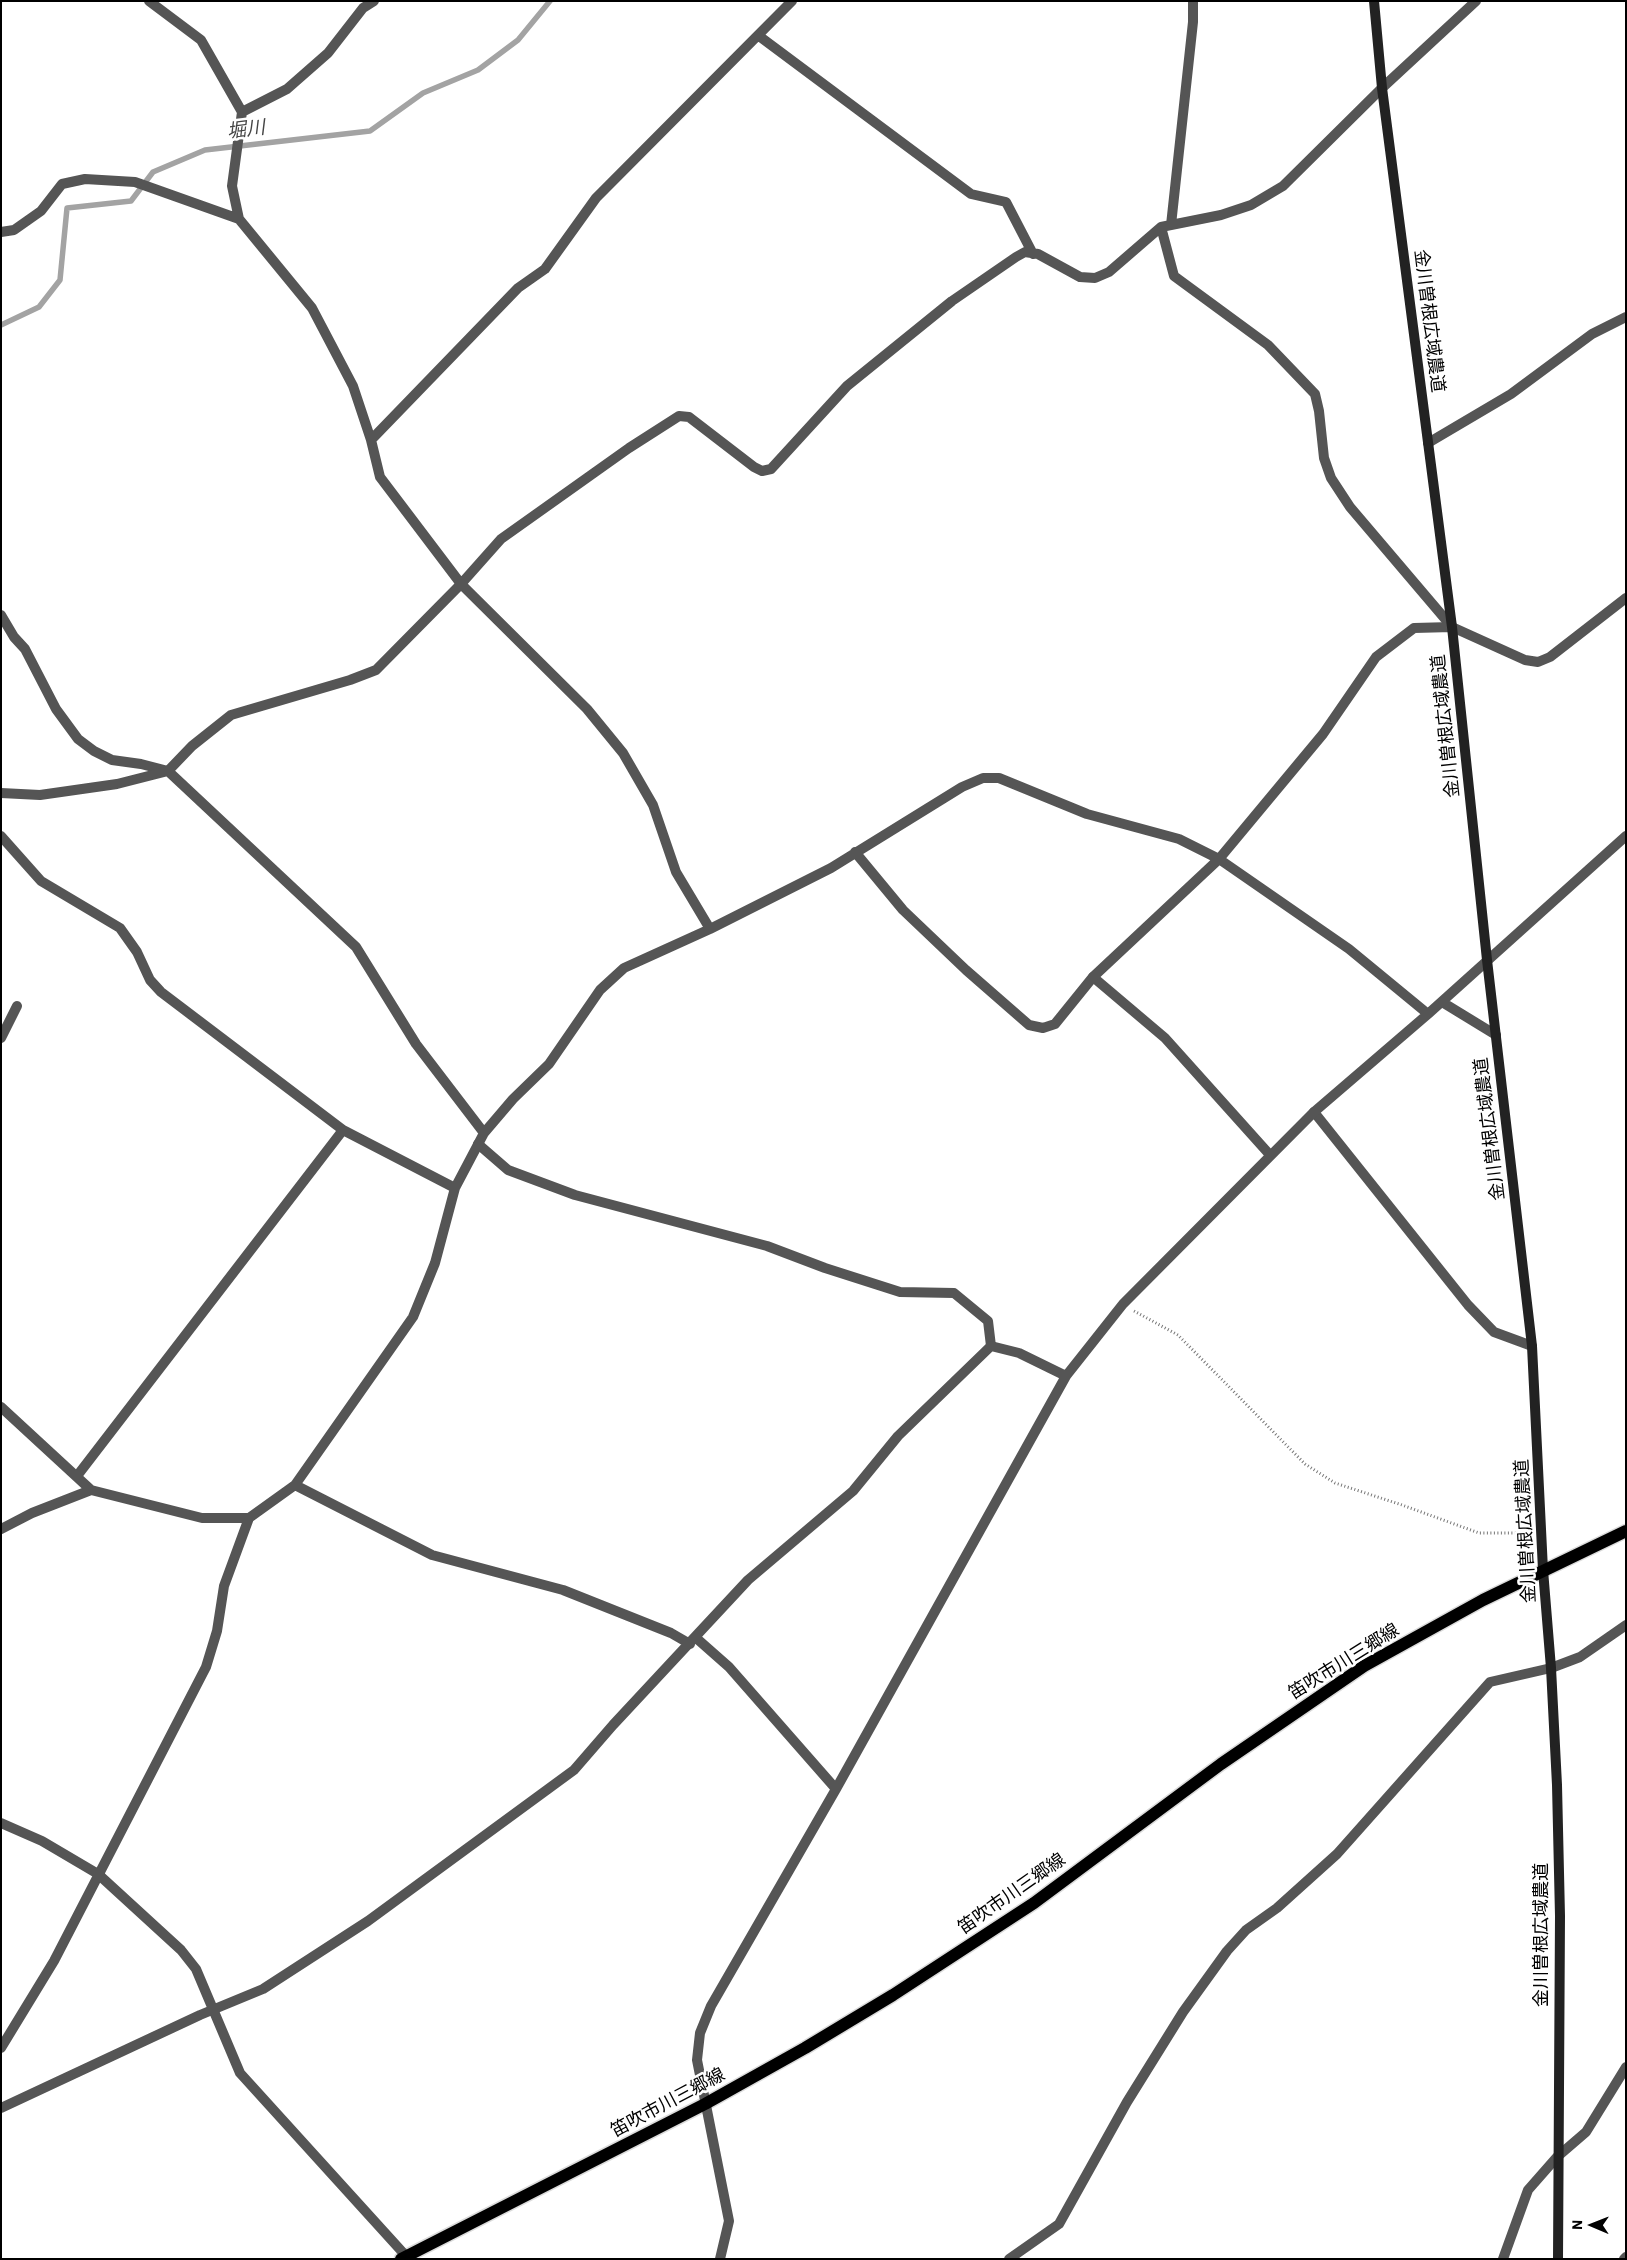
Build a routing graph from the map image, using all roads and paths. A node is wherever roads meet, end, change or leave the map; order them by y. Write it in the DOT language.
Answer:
graph roads {
  1 [pos="149,1"];
  2 [pos="374,1"];
  3 [pos="792,1"];
  4 [pos="1193,1"];
  5 [pos="1374,1"];
  6 [pos="1476,1"];
  7 [pos="759,36"];
  8 [pos="1382,88"];
  9 [pos="242,112"];
  10 [pos="239,219"];
  11 [pos="1166,226"];
  12 [pos="1,232"];
  13 [pos="1033,254"];
  14 [pos="1626,318"];
  15 [pos="371,440"];
  16 [pos="1428,443"];
  17 [pos="461,584"];
  18 [pos="1626,598"];
  19 [pos="1,615"];
  20 [pos="1452,627"];
  21 [pos="168,771"];
  22 [pos="1,793"];
  23 [pos="1,836"];
  24 [pos="1626,836"];
  25 [pos="855,852"];
  26 [pos="1219,859"];
  27 [pos="710,929"];
  28 [pos="1487,960"];
  29 [pos="1093,977"];
  30 [pos="1442,1002"];
  31 [pos="17,1006"];
  32 [pos="1428,1014"];
  33 [pos="1496,1035"];
  34 [pos="1,1038"];
  35 [pos="1314,1112"];
  36 [pos="343,1130"];
  37 [pos="484,1133"];
  38 [pos="478,1144"];
  39 [pos="1270,1155"];
  40 [pos="455,1188"];
  41 [pos="1123,1304"];
  42 [pos="991,1346"];
  43 [pos="1532,1346"];
  44 [pos="1066,1376"];
  45 [pos="1,1407"];
  46 [pos="77,1476"];
  47 [pos="295,1485"];
  48 [pos="91,1490"];
  49 [pos="249,1518"];
  50 [pos="1,1529"];
  51 [pos="1626,1531"];
  52 [pos="1542,1534"];
  53 [pos="1543,1570"];
  54 [pos="1626,1625"];
  55 [pos="692,1640"];
  56 [pos="1551,1668"];
  57 [pos="836,1789"];
  58 [pos="1,1823"];
  59 [pos="98,1874"];
  60 [pos="214,2010"];
  61 [pos="1,2048"];
  62 [pos="1626,2067"];
  63 [pos="705,2104"];
  64 [pos="1,2108"];
  65 [pos="1557,2157"];
  66 [pos="403,2258"];
  67 [pos="720,2259"];
  68 [pos="1009,2259"];
  69 [pos="1503,2259"];
  70 [pos="1558,2259"];
  1 -- 9 [label="street"];
  2 -- 9 [label="street"];
  3 -- 7 [label="street"];
  4 -- 11 [label="street"];
  5 -- 8 [label="street, 金川曽根広域農道"];
  6 -- 8 [label="street"];
  7 -- 13 [label="street"];
  7 -- 15 [label="street"];
  8 -- 11 [label="street"];
  8 -- 16 [label="street, 金川曽根広域農道"];
  9 -- 10 [label="street"];
  10 -- 12 [label="street"];
  10 -- 15 [label="street"];
  11 -- 13 [label="street"];
  11 -- 20 [label="street"];
  13 -- 17 [label="street"];
  14 -- 16 [label="street"];
  15 -- 17 [label="street"];
  16 -- 20 [label="street, 金川曽根広域農道"];
  17 -- 21 [label="street"];
  17 -- 27 [label="street"];
  18 -- 20 [label="street"];
  19 -- 21 [label="street"];
  20 -- 26 [label="street"];
  20 -- 28 [label="street, 金川曽根広域農道"];
  21 -- 22 [label="street"];
  21 -- 37 [label="street"];
  23 -- 36 [label="street"];
  24 -- 28 [label="street"];
  25 -- 26 [label="street"];
  25 -- 27 [label="street"];
  25 -- 29 [label="street"];
  26 -- 29 [label="street"];
  26 -- 32 [label="street"];
  27 -- 37 [label="street"];
  28 -- 30 [label="street"];
  28 -- 33 [label="street, 金川曽根広域農道"];
  29 -- 39 [label="street"];
  30 -- 32 [label="street"];
  30 -- 33 [label="street"];
  31 -- 34 [label="street"];
  32 -- 35 [label="street"];
  33 -- 43 [label="street, 金川曽根広域農道"];
  35 -- 39 [label="street"];
  35 -- 43 [label="street"];
  36 -- 40 [label="street"];
  36 -- 46 [label="street"];
  37 -- 38 [label="street"];
  38 -- 40 [label="street"];
  38 -- 42 [label="street"];
  39 -- 41 [label="street"];
  40 -- 47 [label="street"];
  41 -- 44 [label="street"];
  41 -- 52 [label="path"];
  42 -- 44 [label="street"];
  42 -- 55 [label="street"];
  43 -- 52 [label="street, 金川曽根広域農道"];
  44 -- 57 [label="street"];
  45 -- 46 [label="street"];
  46 -- 48 [label="street"];
  47 -- 49 [label="street"];
  47 -- 55 [label="street"];
  48 -- 49 [label="street"];
  48 -- 50 [label="street"];
  49 -- 59 [label="street"];
  51 -- 53 [label="main road, 笛吹市川三郷線"];
  52 -- 53 [label="street, 金川曽根広域農道"];
  53 -- 56 [label="street, 金川曽根広域農道"];
  53 -- 63 [label="main road, 笛吹市川三郷線"];
  54 -- 56 [label="street"];
  55 -- 57 [label="street"];
  55 -- 60 [label="street"];
  56 -- 65 [label="street, 金川曽根広域農道"];
  56 -- 68 [label="street"];
  57 -- 63 [label="street"];
  58 -- 59 [label="street"];
  59 -- 60 [label="street"];
  59 -- 61 [label="street"];
  60 -- 64 [label="street"];
  60 -- 66 [label="street"];
  62 -- 65 [label="street"];
  63 -- 66 [label="main road, 笛吹市川三郷線"];
  63 -- 67 [label="street"];
  65 -- 69 [label="street"];
  65 -- 70 [label="street, 金川曽根広域農道"];
}
